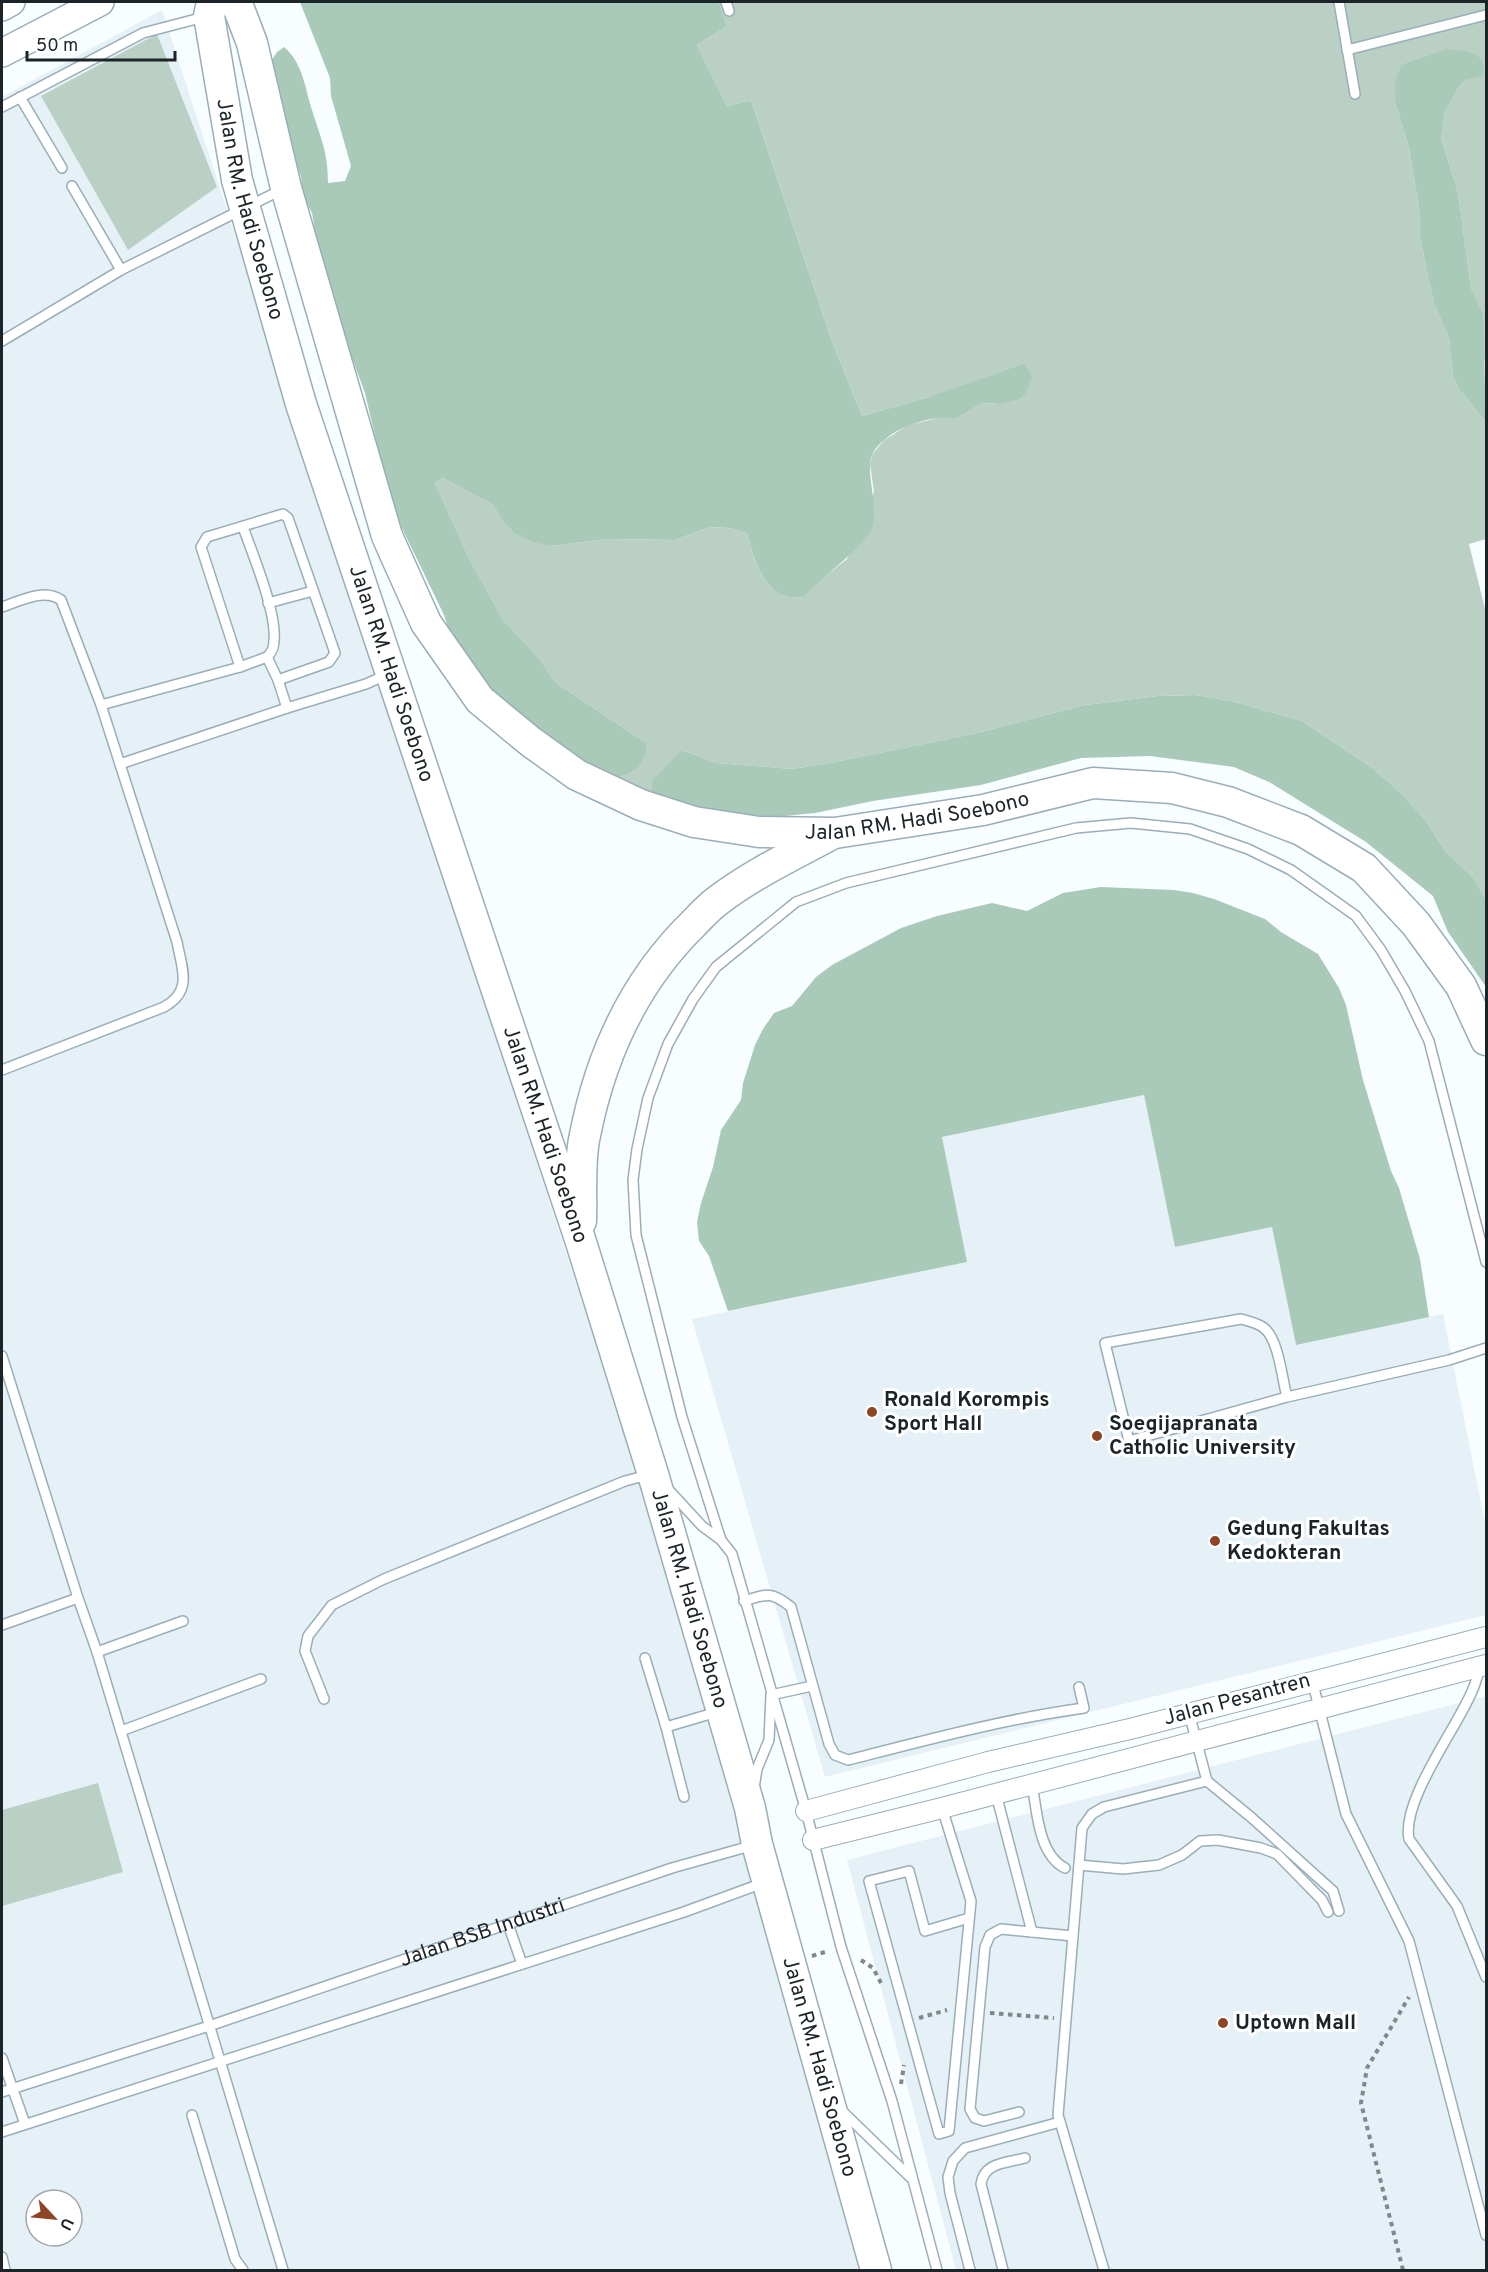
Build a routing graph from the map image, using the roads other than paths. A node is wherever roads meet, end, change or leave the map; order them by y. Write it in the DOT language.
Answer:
graph roads {
  1 [pos="11,2"];
  2 [pos="100,2"];
  3 [pos="1339,2"];
  4 [pos="2,7"];
  5 [pos="224,9"];
  6 [pos="1486,15"];
  7 [pos="1347,50"];
  8 [pos="2,53"];
  9 [pos="1355,94"];
  10 [pos="20,97"];
  11 [pos="2,107"];
  12 [pos="62,168"];
  13 [pos="72,186"];
  14 [pos="286,188"];
  15 [pos="244,209"];
  16 [pos="121,270"];
  17 [pos="2,341"];
  18 [pos="243,527"];
  19 [pos="313,591"];
  20 [pos="268,603"];
  21 [pos="2,607"];
  22 [pos="267,657"];
  23 [pos="240,667"];
  24 [pos="391,673"];
  25 [pos="278,680"];
  26 [pos="101,705"];
  27 [pos="287,708"];
  28 [pos="120,764"];
  29 [pos="835,833"];
  30 [pos="1486,1040"];
  31 [pos="2,1070"];
  32 [pos="580,1239"];
  33 [pos="1486,1262"];
  34 [pos="1486,1348"];
  35 [pos="2,1356"];
  36 [pos="1287,1397"];
  37 [pos="653,1474"];
  38 [pos="720,1540"];
  39 [pos="78,1598"];
  40 [pos="744,1601"];
  41 [pos="183,1621"];
  42 [pos="2,1625"];
  43 [pos="1486,1637"];
  44 [pos="98,1652"];
  45 [pos="645,1658"];
  46 [pos="1483,1666"];
  47 [pos="261,1679"];
  48 [pos="1312,1680"];
  49 [pos="812,1686"];
  50 [pos="1079,1687"];
  51 [pos="771,1695"];
  52 [pos="324,1699"];
  53 [pos="722,1710"];
  54 [pos="1321,1710"];
  55 [pos="1189,1713"];
  56 [pos="666,1727"];
  57 [pos="121,1731"];
  58 [pos="1196,1740"];
  59 [pos="988,1762"];
  60 [pos="1207,1781"];
  61 [pos="1032,1784"];
  62 [pos="996,1794"];
  63 [pos="684,1797"];
  64 [pos="750,1808"];
  65 [pos="942,1808"];
  66 [pos="806,1811"];
  67 [pos="813,1840"];
  68 [pos="757,1844"];
  69 [pos="1078,1865"];
  70 [pos="1065,1868"];
  71 [pos="768,1881"];
  72 [pos="1339,1911"];
  73 [pos="1328,1912"];
  74 [pos="969,1918"];
  75 [pos="507,1924"];
  76 [pos="1032,1932"];
  77 [pos="1073,1936"];
  78 [pos="522,1964"];
  79 [pos="1486,1977"];
  80 [pos="209,2026"];
  81 [pos="2,2058"];
  82 [pos="220,2062"];
  83 [pos="12,2089"];
  84 [pos="2,2092"];
  85 [pos="829,2098"];
  86 [pos="1019,2112"];
  87 [pos="192,2115"];
  88 [pos="1060,2122"];
  89 [pos="25,2124"];
  90 [pos="2,2132"];
  91 [pos="1025,2158"];
  92 [pos="912,2179"];
  93 [pos="1486,2235"];
  94 [pos="2,2257"];
  95 [pos="5,2271"];
  96 [pos="243,2271"];
  97 [pos="283,2271"];
  98 [pos="876,2271"];
  99 [pos="937,2271"];
  100 [pos="970,2271"];
  101 [pos="1003,2271"];
  102 [pos="1104,2271"];
  1 -- 4 [label="street"];
  2 -- 8 [label="street"];
  3 -- 7 [label="lane"];
  5 -- 10 [label="lane"];
  5 -- 14 [label="main road, Jalan RM. Hadi Soebono"];
  5 -- 15 [label="main road, Jalan RM. Hadi Soebono"];
  6 -- 7 [label="lane"];
  7 -- 9 [label="lane"];
  10 -- 11 [label="lane"];
  10 -- 12 [label="lane"];
  13 -- 16 [label="lane"];
  14 -- 15 [label="lane"];
  14 -- 29 [label="main road, Jalan RM. Hadi Soebono"];
  15 -- 16 [label="lane"];
  15 -- 24 [label="main road, Jalan RM. Hadi Soebono"];
  16 -- 17 [label="lane"];
  18 -- 19 [label="lane"];
  18 -- 20 [label="lane"];
  18 -- 23 [label="lane"];
  19 -- 20 [label="lane"];
  19 -- 25 [label="lane"];
  20 -- 22 [label="lane"];
  21 -- 26 [label="lane"];
  22 -- 23 [label="lane"];
  22 -- 25 [label="lane"];
  23 -- 26 [label="lane"];
  24 -- 27 [label="lane"];
  24 -- 32 [label="main road, Jalan RM. Hadi Soebono"];
  25 -- 27 [label="lane"];
  26 -- 28 [label="lane"];
  27 -- 28 [label="lane"];
  28 -- 31 [label="lane"];
  29 -- 30 [label="main road, Jalan RM. Hadi Soebono"];
  29 -- 32 [label="main road"];
  32 -- 37 [label="main road, Jalan RM. Hadi Soebono"];
  33 -- 38 [label="lane"];
  34 -- 36 [label="lane"];
  35 -- 39 [label="lane"];
  36 -- 36 [label="lane"];
  37 -- 38 [label="lane"];
  37 -- 52 [label="lane"];
  37 -- 53 [label="main road, Jalan RM. Hadi Soebono"];
  38 -- 40 [label="lane"];
  39 -- 42 [label="lane"];
  39 -- 44 [label="lane"];
  40 -- 49 [label="lane"];
  40 -- 51 [label="lane"];
  41 -- 44 [label="lane"];
  43 -- 48 [label="street, Jalan Pesantren"];
  44 -- 57 [label="lane"];
  45 -- 56 [label="lane"];
  46 -- 54 [label="street, Jalan Pesantren"];
  46 -- 79 [label="lane"];
  47 -- 57 [label="lane"];
  48 -- 54 [label="lane"];
  48 -- 55 [label="street, Jalan Pesantren"];
  49 -- 50 [label="lane"];
  49 -- 51 [label="lane"];
  51 -- 64 [label="lane"];
  51 -- 66 [label="lane"];
  53 -- 56 [label="lane"];
  53 -- 64 [label="main road, Jalan RM. Hadi Soebono"];
  54 -- 58 [label="street, Jalan Pesantren"];
  54 -- 93 [label="lane"];
  55 -- 58 [label="lane"];
  55 -- 59 [label="street, Jalan Pesantren"];
  56 -- 63 [label="lane"];
  57 -- 80 [label="lane"];
  58 -- 60 [label="lane"];
  58 -- 61 [label="street, Jalan Pesantren"];
  59 -- 62 [label="street"];
  59 -- 66 [label="street, Jalan Pesantren"];
  60 -- 69 [label="lane"];
  60 -- 72 [label="lane"];
  61 -- 62 [label="street, Jalan Pesantren"];
  61 -- 70 [label="lane"];
  62 -- 65 [label="street, Jalan Pesantren"];
  62 -- 76 [label="lane"];
  64 -- 68 [label="main road, Jalan RM. Hadi Soebono"];
  65 -- 67 [label="street, Jalan Pesantren"];
  65 -- 74 [label="lane"];
  66 -- 67 [label="lane"];
  67 -- 92 [label="lane"];
  68 -- 71 [label="main road, Jalan RM. Hadi Soebono"];
  68 -- 75 [label="lane, Jalan BSB Industri"];
  69 -- 73 [label="lane"];
  69 -- 77 [label="lane"];
  71 -- 78 [label="lane, Jalan BSB Industri"];
  71 -- 85 [label="main road, Jalan RM. Hadi Soebono"];
  74 -- 74 [label="lane"];
  75 -- 78 [label="lane"];
  75 -- 80 [label="lane, Jalan BSB Industri"];
  76 -- 77 [label="lane"];
  76 -- 86 [label="lane"];
  77 -- 88 [label="lane"];
  78 -- 82 [label="lane, Jalan BSB Industri"];
  80 -- 82 [label="lane"];
  80 -- 83 [label="lane, Jalan BSB Industri"];
  81 -- 83 [label="lane"];
  82 -- 89 [label="lane, Jalan BSB Industri"];
  82 -- 97 [label="lane"];
  83 -- 84 [label="lane, Jalan BSB Industri"];
  83 -- 89 [label="lane"];
  85 -- 92 [label="lane"];
  85 -- 98 [label="main road, Jalan RM. Hadi Soebono"];
  87 -- 96 [label="lane"];
  88 -- 100 [label="lane"];
  88 -- 102 [label="lane"];
  89 -- 90 [label="lane, Jalan BSB Industri"];
  91 -- 101 [label="lane"];
  92 -- 99 [label="lane"];
  94 -- 95 [label="lane"];
}
